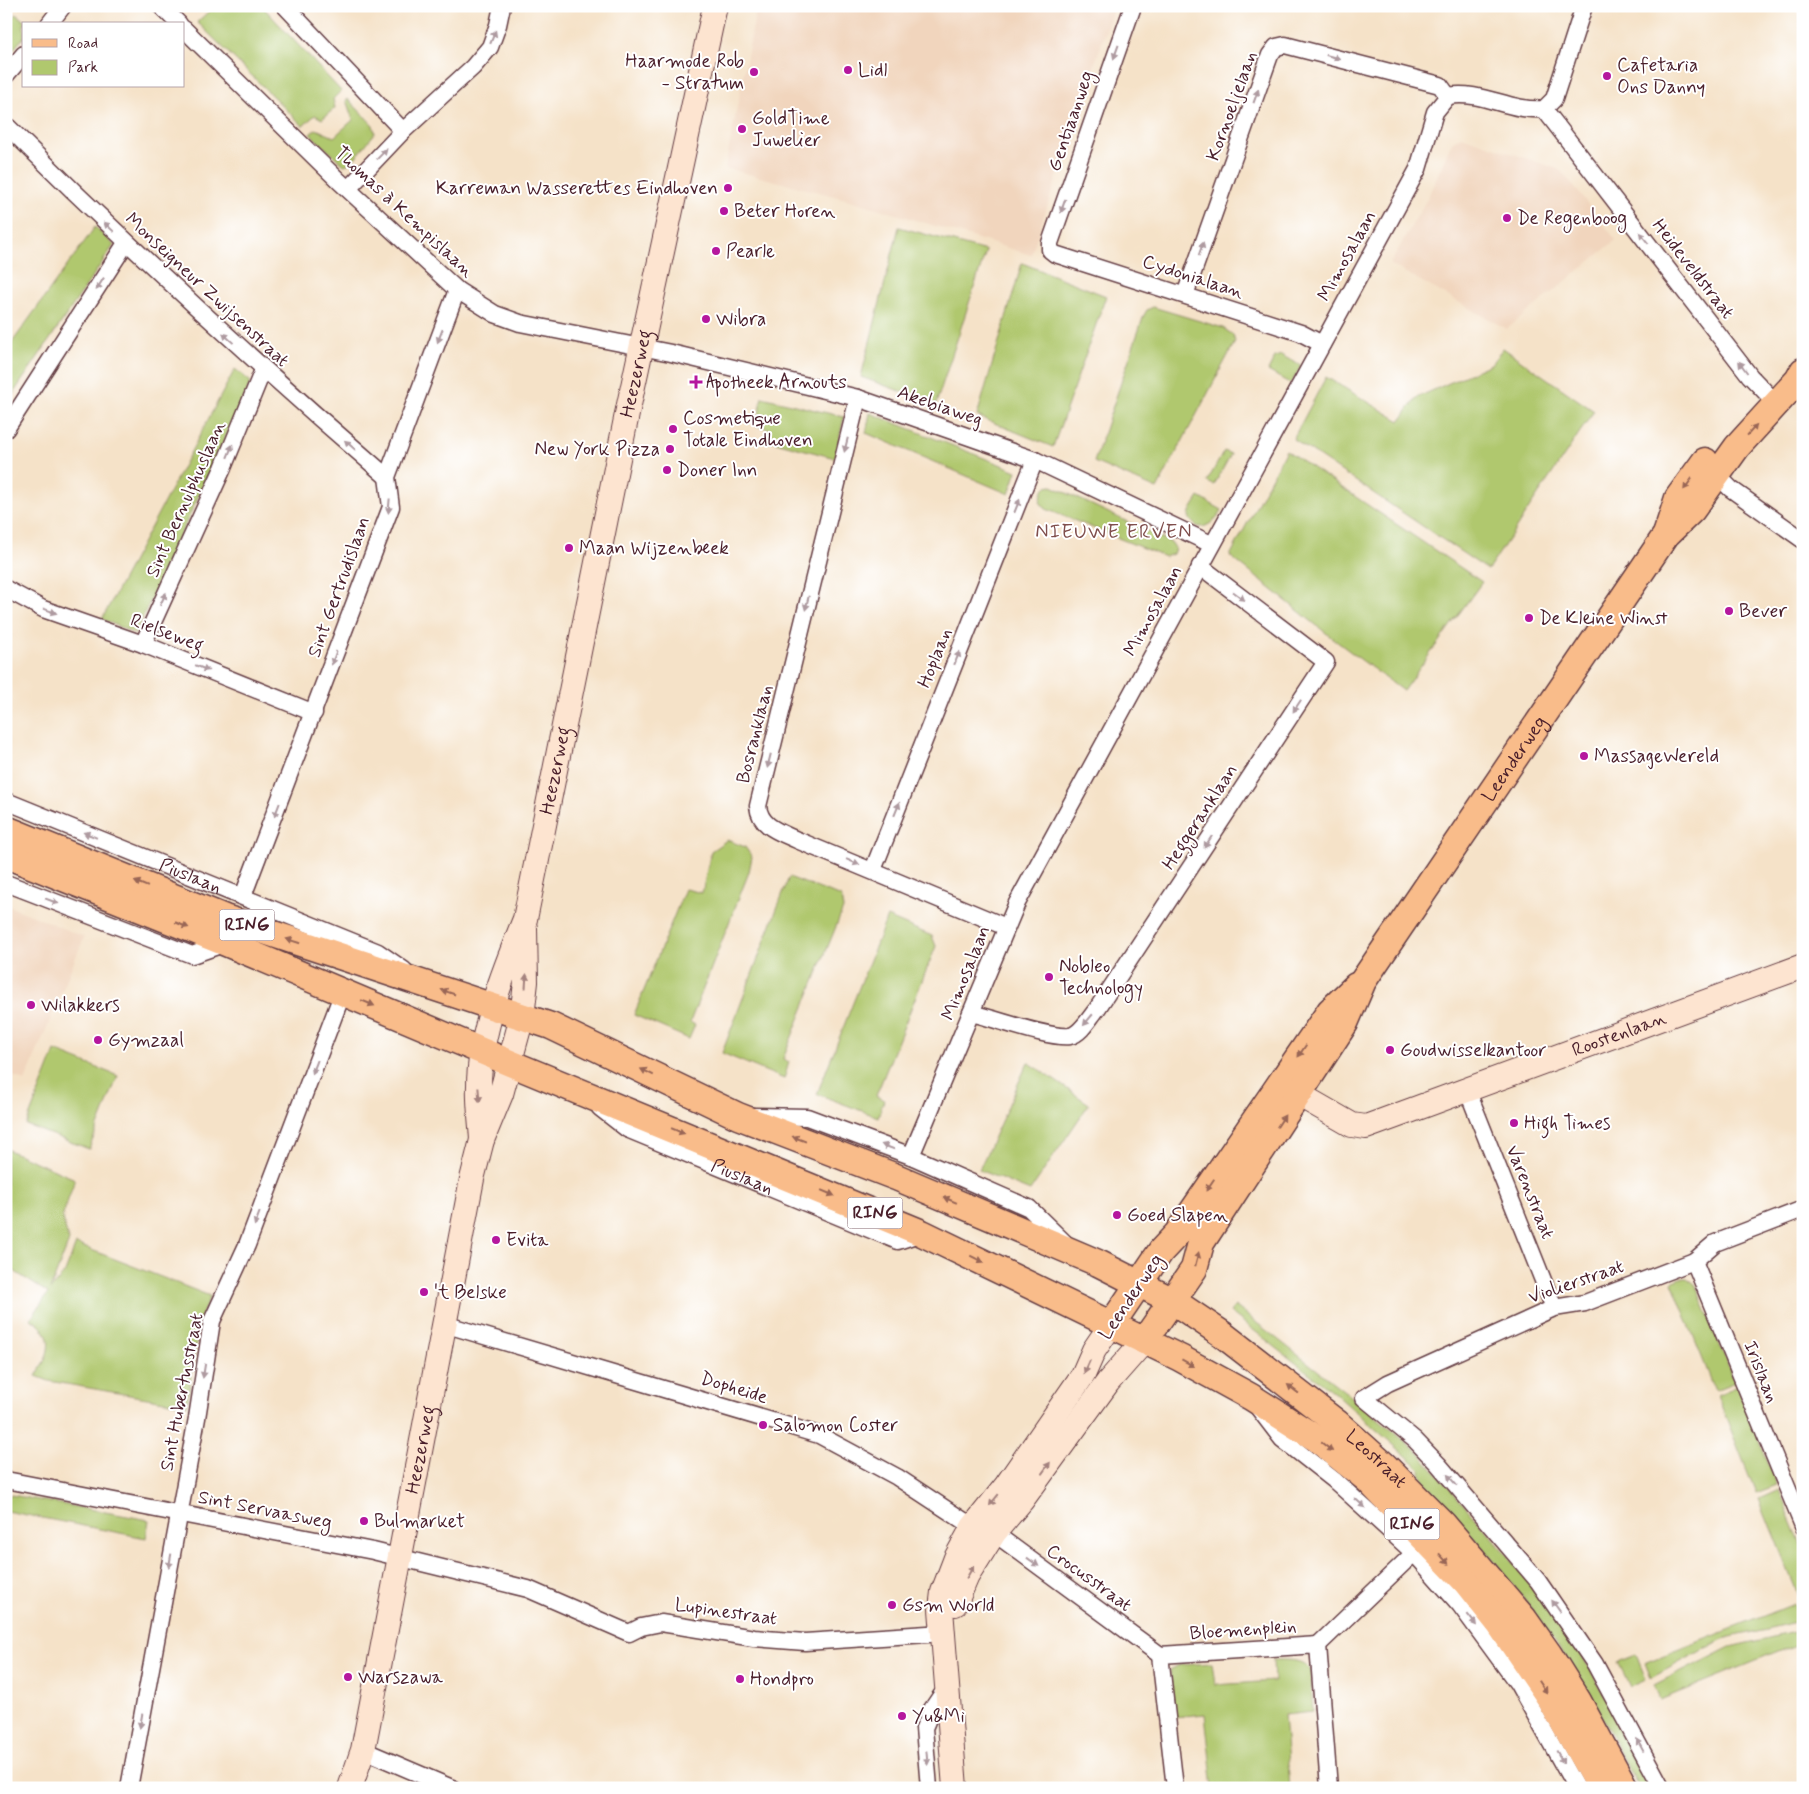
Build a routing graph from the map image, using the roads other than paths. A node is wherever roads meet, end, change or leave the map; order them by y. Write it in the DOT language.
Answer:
graph roads {
  1 [pos="64,6"];
  2 [pos="161,6"];
  3 [pos="285,6"];
  4 [pos="502,6"];
  5 [pos="715,6"];
  6 [pos="1132,6"];
  7 [pos="1584,6"];
  8 [pos="51,22"];
  9 [pos="177,22"];
  10 [pos="185,30"];
  11 [pos="22,56"];
  12 [pos="6,75"];
  13 [pos="1448,96"];
  14 [pos="1544,109"];
  15 [pos="6,125"];
  16 [pos="404,131"];
  17 [pos="348,189"];
  18 [pos="126,243"];
  19 [pos="1050,250"];
  20 [pos="457,290"];
  21 [pos="1185,295"];
  22 [pos="1322,344"];
  23 [pos="641,347"];
  24 [pos="1803,358"];
  25 [pos="263,370"];
  26 [pos="1803,371"];
  27 [pos="1769,397"];
  28 [pos="858,398"];
  29 [pos="6,429"];
  30 [pos="1035,460"];
  31 [pos="1711,469"];
  32 [pos="387,477"];
  33 [pos="1803,540"];
  34 [pos="1211,544"];
  35 [pos="1200,566"];
  36 [pos="6,589"];
  37 [pos="143,644"];
  38 [pos="314,713"];
  39 [pos="6,801"];
  40 [pos="6,829"];
  41 [pos="6,855"];
  42 [pos="873,870"];
  43 [pos="6,883"];
  44 [pos="243,896"];
  45 [pos="525,919"];
  46 [pos="1006,927"];
  47 [pos="226,943"];
  48 [pos="1803,966"];
  49 [pos="1362,981"];
  50 [pos="423,983"];
  51 [pos="343,992"];
  52 [pos="494,1008"];
  53 [pos="971,1013"];
  54 [pos="522,1017"];
  55 [pos="482,1051"];
  56 [pos="510,1063"];
  57 [pos="1468,1092"];
  58 [pos="1298,1094"];
  59 [pos="738,1116"];
  60 [pos="482,1140"];
  61 [pos="911,1156"];
  62 [pos="1803,1209"];
  63 [pos="1074,1253"];
  64 [pos="1694,1261"];
  65 [pos="1139,1282"];
  66 [pos="1173,1301"];
  67 [pos="1554,1308"];
  68 [pos="444,1324"];
  69 [pos="1111,1325"];
  70 [pos="1144,1341"];
  71 [pos="1251,1397"];
  72 [pos="1364,1398"];
  73 [pos="6,1480"];
  74 [pos="180,1514"];
  75 [pos="1803,1526"];
  76 [pos="983,1530"];
  77 [pos="1414,1553"];
  78 [pos="398,1558"];
  79 [pos="943,1633"];
  80 [pos="1318,1645"];
  81 [pos="1160,1655"];
  82 [pos="947,1688"];
  83 [pos="363,1750"];
  84 [pos="1573,1786"];
  85 [pos="129,1788"];
  86 [pos="350,1788"];
  87 [pos="452,1788"];
  88 [pos="929,1788"];
  89 [pos="956,1788"];
  90 [pos="1175,1788"];
  91 [pos="1329,1788"];
  92 [pos="1600,1788"];
  93 [pos="1625,1788"];
  94 [pos="1662,1788"];
  1 -- 8 [label="street"];
  2 -- 9 [label="street"];
  3 -- 16 [label="street"];
  16 -- 4 [label="street, one-way"];
  5 -- 23 [label="street, Heezerweg"];
  6 -- 19 [label="street, Gentiaanweg, one-way"];
  7 -- 14 [label="street"];
  10 -- 17 [label="street, Thomas à Kempislaan"];
  11 -- 12 [label="street"];
  13 -- 14 [label="street"];
  21 -- 13 [label="street, Kornoeljelaan, one-way"];
  13 -- 22 [label="street, Mimosalaan"];
  27 -- 14 [label="street, Heideveldstraat, one-way"];
  18 -- 15 [label="street, Monseigneur Zwijsenstraat, one-way"];
  17 -- 16 [label="street, one-way"];
  17 -- 20 [label="street, Thomas à Kempislaan"];
  25 -- 18 [label="street, Monseigneur Zwijsenstraat, one-way"];
  18 -- 29 [label="street, one-way"];
  19 -- 21 [label="street, Cydonialaan"];
  20 -- 23 [label="street, Thomas à Kempislaan"];
  20 -- 32 [label="street, Sint Gertrudislaan, one-way"];
  21 -- 22 [label="street, Cydonialaan"];
  22 -- 34 [label="street, Mimosalaan"];
  23 -- 28 [label="street, Akebiaweg"];
  23 -- 45 [label="street, Heezerweg"];
  24 -- 27 [label="main road, Leenderweg"];
  32 -- 25 [label="street, Monseigneur Zwijsenstraat, one-way"];
  37 -- 25 [label="street, Sint Bernulphuslaan, one-way"];
  26 -- 27 [label="main road, Leenderweg"];
  27 -- 31 [label="main road, Leenderweg"];
  28 -- 30 [label="street, Akebiaweg"];
  28 -- 42 [label="street, Bosranklaan, one-way"];
  30 -- 34 [label="street, Akebiaweg"];
  42 -- 30 [label="street, Hoplaan, one-way"];
  31 -- 33 [label="street"];
  31 -- 49 [label="main road, Leenderweg"];
  32 -- 38 [label="street, Sint Gertrudislaan, one-way"];
  34 -- 35 [label="street, Mimosalaan"];
  35 -- 46 [label="street, Mimosalaan"];
  35 -- 53 [label="street, Heggeranklaan, one-way"];
  36 -- 37 [label="street, Rielseweg, one-way"];
  37 -- 38 [label="street, Rielseweg, one-way"];
  38 -- 44 [label="street, Sint Gertrudislaan, one-way"];
  44 -- 39 [label="street, Piuslaan, one-way"];
  50 -- 40 [label="main road, Piuslaan / RING, one-way"];
  41 -- 47 [label="main road, Piuslaan / RING, one-way"];
  42 -- 46 [label="street, Bosranklaan"];
  43 -- 47 [label="street, one-way"];
  44 -- 50 [label="street, Piuslaan"];
  45 -- 52 [label="street, Heezerweg"];
  54 -- 45 [label="street, Heezerweg, one-way"];
  46 -- 53 [label="street, Mimosalaan"];
  47 -- 51 [label="main road, Piuslaan / RING"];
  48 -- 57 [label="street, Roostenlaan"];
  49 -- 58 [label="main road, Leenderweg"];
  49 -- 65 [label="main road, Leenderweg, one-way"];
  52 -- 50 [label="main road, Piuslaan / RING, one-way"];
  51 -- 55 [label="main road, Piuslaan / RING, one-way"];
  51 -- 74 [label="street, Sint Hubertusstraat, one-way"];
  52 -- 54 [label="main road, Piuslaan / RING"];
  52 -- 55 [label="street, Heezerweg"];
  53 -- 61 [label="street, Mimosalaan"];
  54 -- 56 [label="street, Heezerweg"];
  59 -- 54 [label="main road, Piuslaan / RING, one-way"];
  55 -- 56 [label="main road, Piuslaan / RING"];
  55 -- 60 [label="street, Heezerweg, one-way"];
  56 -- 60 [label="street, Heezerweg"];
  56 -- 69 [label="main road, Piuslaan / RING, one-way"];
  57 -- 58 [label="street, Roostenlaan"];
  57 -- 67 [label="street, Varenstraat"];
  66 -- 58 [label="main road, Leenderweg, one-way"];
  61 -- 59 [label="street, Piuslaan, one-way"];
  63 -- 59 [label="main road, Piuslaan / RING, one-way"];
  60 -- 68 [label="street, Heezerweg"];
  61 -- 63 [label="street, Piuslaan"];
  62 -- 64 [label="street, Violierstraat"];
  63 -- 65 [label="main road, Piuslaan / RING"];
  64 -- 67 [label="street, Violierstraat"];
  64 -- 75 [label="street, Irislaan"];
  65 -- 66 [label="main road, Leostraat / RING"];
  65 -- 69 [label="main road, Leenderweg"];
  66 -- 70 [label="main road, Leenderweg"];
  93 -- 66 [label="main road, Leostraat / RING, one-way"];
  67 -- 72 [label="street, Violierstraat"];
  68 -- 76 [label="street, Dopheide"];
  68 -- 78 [label="street, Heezerweg"];
  69 -- 70 [label="main road, Leostraat / RING"];
  69 -- 76 [label="street, Leenderweg, one-way"];
  70 -- 71 [label="main road, Leostraat / RING, one-way"];
  76 -- 70 [label="street, Leenderweg, one-way"];
  71 -- 77 [label="street, Leostraat, one-way"];
  71 -- 92 [label="main road, Leostraat / RING, one-way"];
  94 -- 72 [label="street, Leostraat, one-way"];
  73 -- 74 [label="street, Sint Servaasweg"];
  74 -- 78 [label="street, Sint Servaasweg"];
  74 -- 85 [label="street, Sint Hubertusstraat, one-way"];
  76 -- 79 [label="street, Leenderweg"];
  76 -- 81 [label="street, Crocusstraat, one-way"];
  77 -- 80 [label="street"];
  77 -- 84 [label="street, Leostraat, one-way"];
  78 -- 79 [label="street, Lupinestraat"];
  78 -- 83 [label="street, Heezerweg"];
  79 -- 82 [label="street, Leenderweg"];
  80 -- 81 [label="street, Bloemenplein"];
  80 -- 91 [label="street, Bloemenplein"];
  81 -- 90 [label="street"];
  82 -- 88 [label="street, one-way"];
  82 -- 89 [label="street, Leenderweg"];
  83 -- 86 [label="street, Heezerweg"];
  83 -- 87 [label="street"];
}
